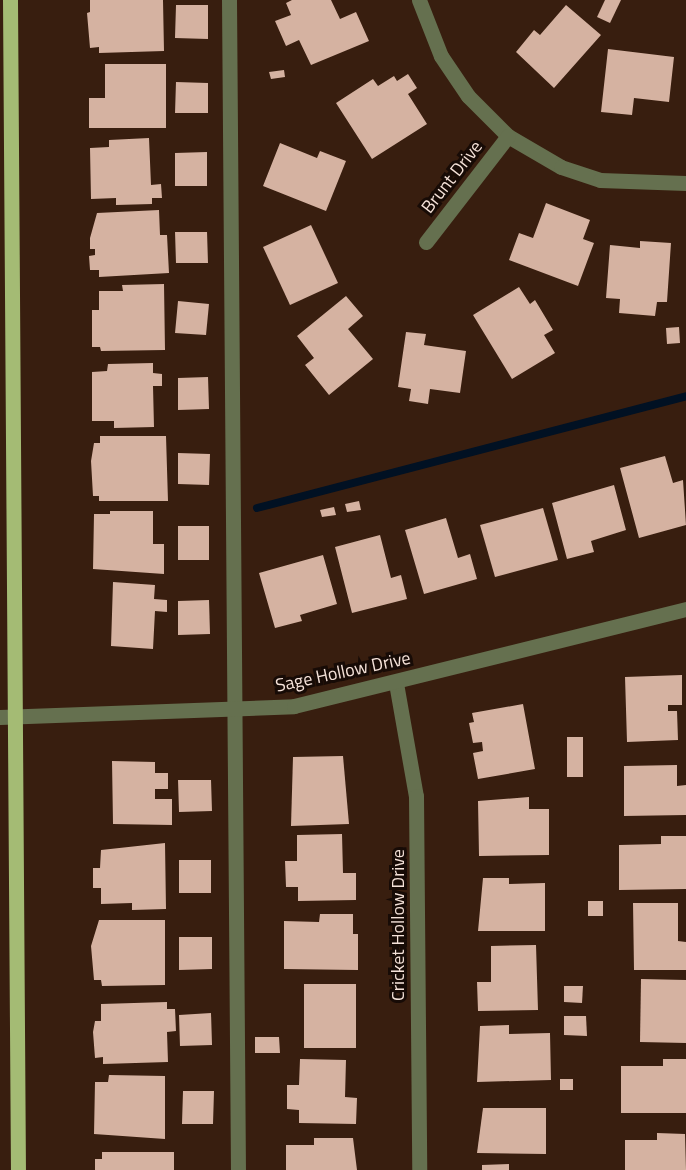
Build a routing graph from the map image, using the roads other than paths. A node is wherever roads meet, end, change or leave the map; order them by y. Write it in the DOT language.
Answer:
graph roads {
  1 [pos="10,0"];
  2 [pos="229,0"];
  3 [pos="420,0"];
  4 [pos="508,136"];
  5 [pos="686,183"];
  6 [pos="426,242"];
  7 [pos="686,609"];
  8 [pos="396,682"];
  9 [pos="234,710"];
  10 [pos="7,717"];
  11 [pos="18,1170"];
  12 [pos="238,1170"];
  13 [pos="419,1170"];
  1 -- 10 [label="main road"];
  2 -- 9 [label="street"];
  3 -- 4 [label="street"];
  4 -- 5 [label="street"];
  4 -- 6 [label="street, Brunt Drive"];
  7 -- 8 [label="street, Sage Hollow Drive"];
  8 -- 9 [label="street, Sage Hollow Drive"];
  8 -- 13 [label="street, Cricket Hollow Drive"];
  9 -- 10 [label="street, Sage Hollow Drive"];
  9 -- 12 [label="street"];
  10 -- 11 [label="main road"];
}
